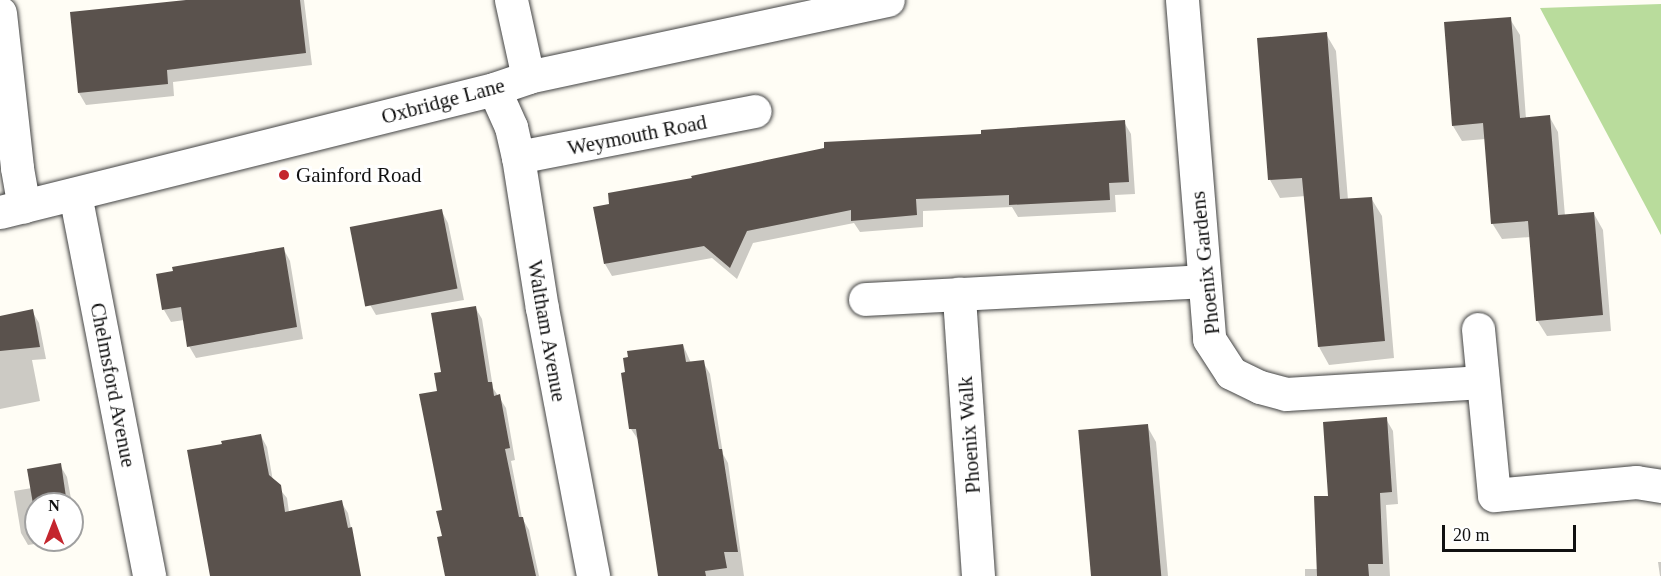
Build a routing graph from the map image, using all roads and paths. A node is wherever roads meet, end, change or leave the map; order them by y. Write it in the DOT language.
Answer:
graph roads {
  1 [pos="511,0"];
  2 [pos="888,0"];
  3 [pos="1182,0"];
  4 [pos="0,13"];
  5 [pos="528,77"];
  6 [pos="494,89"];
  7 [pos="755,111"];
  8 [pos="518,157"];
  9 [pos="75,194"];
  10 [pos="12,209"];
  11 [pos="1204,281"];
  12 [pos="959,294"];
  13 [pos="865,299"];
  14 [pos="1478,329"];
  15 [pos="1483,382"];
  16 [pos="1661,486"];
  17 [pos="149,576"];
  18 [pos="593,576"];
  19 [pos="978,576"];
  1 -- 5 [label="street"];
  2 -- 5 [label="street, Oxbridge Lane"];
  3 -- 11 [label="street, Phoenix Gardens"];
  4 -- 10 [label="street"];
  5 -- 6 [label="street, Oxbridge Lane"];
  6 -- 8 [label="street, Waltham Avenue"];
  6 -- 9 [label="street, Oxbridge Lane"];
  7 -- 8 [label="street, Weymouth Road"];
  8 -- 18 [label="street, Waltham Avenue"];
  9 -- 10 [label="street, Oxbridge Lane"];
  9 -- 17 [label="street, Chelmsford Avenue"];
  11 -- 12 [label="street"];
  11 -- 15 [label="street, Phoenix Gardens"];
  12 -- 13 [label="street"];
  12 -- 19 [label="street, Phoenix Walk"];
  14 -- 15 [label="street"];
  15 -- 16 [label="street"];
}
